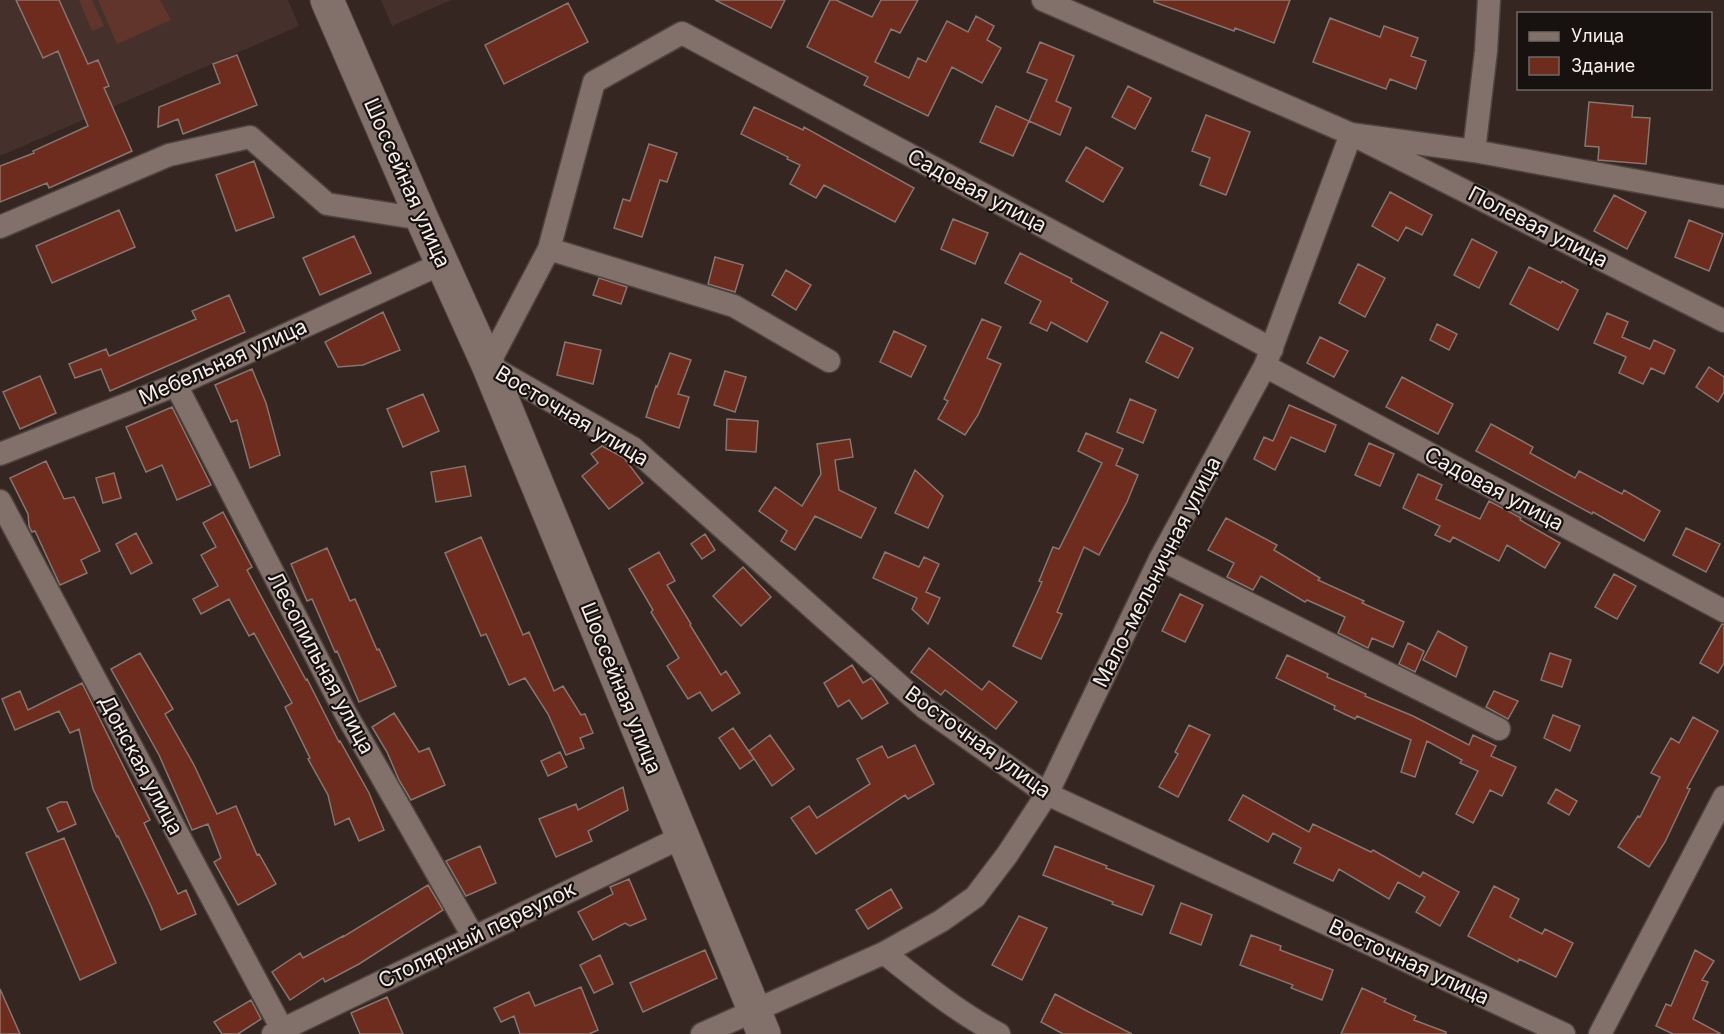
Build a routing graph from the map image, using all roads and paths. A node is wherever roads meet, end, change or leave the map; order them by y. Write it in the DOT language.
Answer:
graph roads {
  1 [pos="327,0"];
  2 [pos="1043,0"];
  3 [pos="1489,0"];
  4 [pos="1351,134"];
  5 [pos="1474,151"];
  6 [pos="1724,197"];
  7 [pos="422,219"];
  8 [pos="0,227"];
  9 [pos="549,249"];
  10 [pos="443,263"];
  11 [pos="1724,321"];
  12 [pos="1268,358"];
  13 [pos="829,361"];
  14 [pos="488,365"];
  15 [pos="176,385"];
  16 [pos="0,454"];
  17 [pos="0,501"];
  18 [pos="1160,559"];
  19 [pos="1724,611"];
  20 [pos="1499,729"];
  21 [pos="1047,794"];
  22 [pos="1724,797"];
  23 [pos="682,837"];
  24 [pos="473,936"];
  25 [pos="884,953"];
  26 [pos="759,1022"];
  27 [pos="277,1032"];
  28 [pos="702,1034"];
  29 [pos="999,1034"];
  30 [pos="1564,1034"];
  31 [pos="1600,1034"];
  1 -- 7 [label="main road, Шоссейная улица"];
  2 -- 4 [label="street, Полевая улица"];
  3 -- 5 [label="street"];
  4 -- 5 [label="street, Полевая улица"];
  4 -- 11 [label="street, Полевая улица"];
  4 -- 12 [label="street, Мало-мельничная улица"];
  5 -- 6 [label="street, Полевая улица"];
  7 -- 8 [label="street"];
  7 -- 10 [label="main road, Шоссейная улица"];
  9 -- 12 [label="street, Садовая улица"];
  9 -- 13 [label="street"];
  9 -- 14 [label="street"];
  10 -- 14 [label="main road, Шоссейная улица"];
  10 -- 15 [label="street, Мебельная улица"];
  12 -- 18 [label="street, Мало-мельничная улица"];
  12 -- 19 [label="street, Садовая улица"];
  14 -- 21 [label="street, Восточная улица"];
  14 -- 23 [label="main road, Шоссейная улица"];
  15 -- 16 [label="street, Мебельная улица"];
  15 -- 24 [label="street, Лесопильная улица"];
  17 -- 27 [label="street, Донская улица"];
  18 -- 20 [label="street"];
  18 -- 21 [label="street, Мало-мельничная улица"];
  21 -- 25 [label="street, Мало-мельничная улица"];
  21 -- 30 [label="street, Восточная улица"];
  22 -- 31 [label="street"];
  23 -- 24 [label="street, Столярный переулок"];
  23 -- 26 [label="main road, Шоссейная улица"];
  24 -- 27 [label="street, Столярный переулок"];
  25 -- 26 [label="street, Мало-мельничная улица"];
  25 -- 29 [label="street"];
  26 -- 28 [label="street, Мало-мельничная улица"];
}
